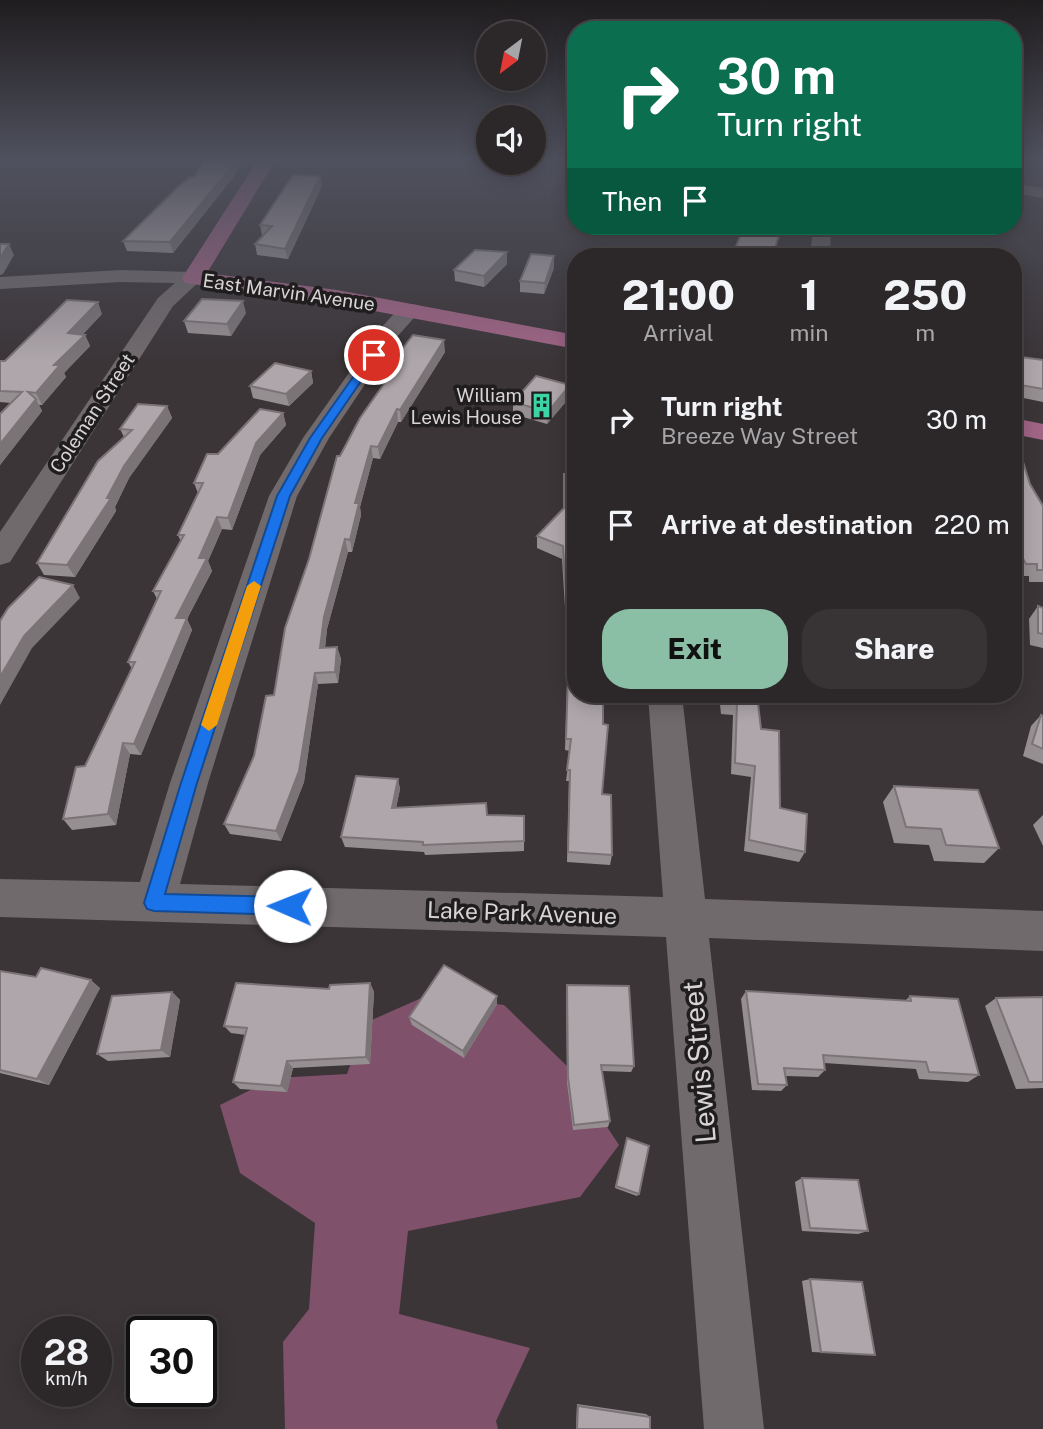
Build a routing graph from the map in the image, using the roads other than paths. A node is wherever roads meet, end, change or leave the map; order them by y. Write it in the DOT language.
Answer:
graph roads {
  1 [pos="225,228"];
  2 [pos="193,278"];
  3 [pos="0,283"];
  4 [pos="410,310"];
  5 [pos="567,340"];
  6 [pos="1022,428"];
  7 [pos="1042,433"];
  8 [pos="0,555"];
  9 [pos="667,703"];
  10 [pos="0,898"];
  11 [pos="154,903"];
  12 [pos="685,919"];
  13 [pos="1043,931"];
  14 [pos="734,1429"];
  1 -- 2 [label="main road"];
  2 -- 3 [label="street, East Marvin Avenue"];
  2 -- 4 [label="main road, East Marvin Avenue"];
  2 -- 8 [label="street, Coleman Street"];
  4 -- 5 [label="main road, East Marvin Avenue"];
  4 -- 11 [label="street"];
  6 -- 7 [label="main road"];
  9 -- 12 [label="street, Lewis Street"];
  10 -- 11 [label="street, Lake Park Avenue"];
  11 -- 12 [label="street, Lake Park Avenue"];
  12 -- 13 [label="street, Lake Park Avenue"];
  12 -- 14 [label="street, Lewis Street"];
}
